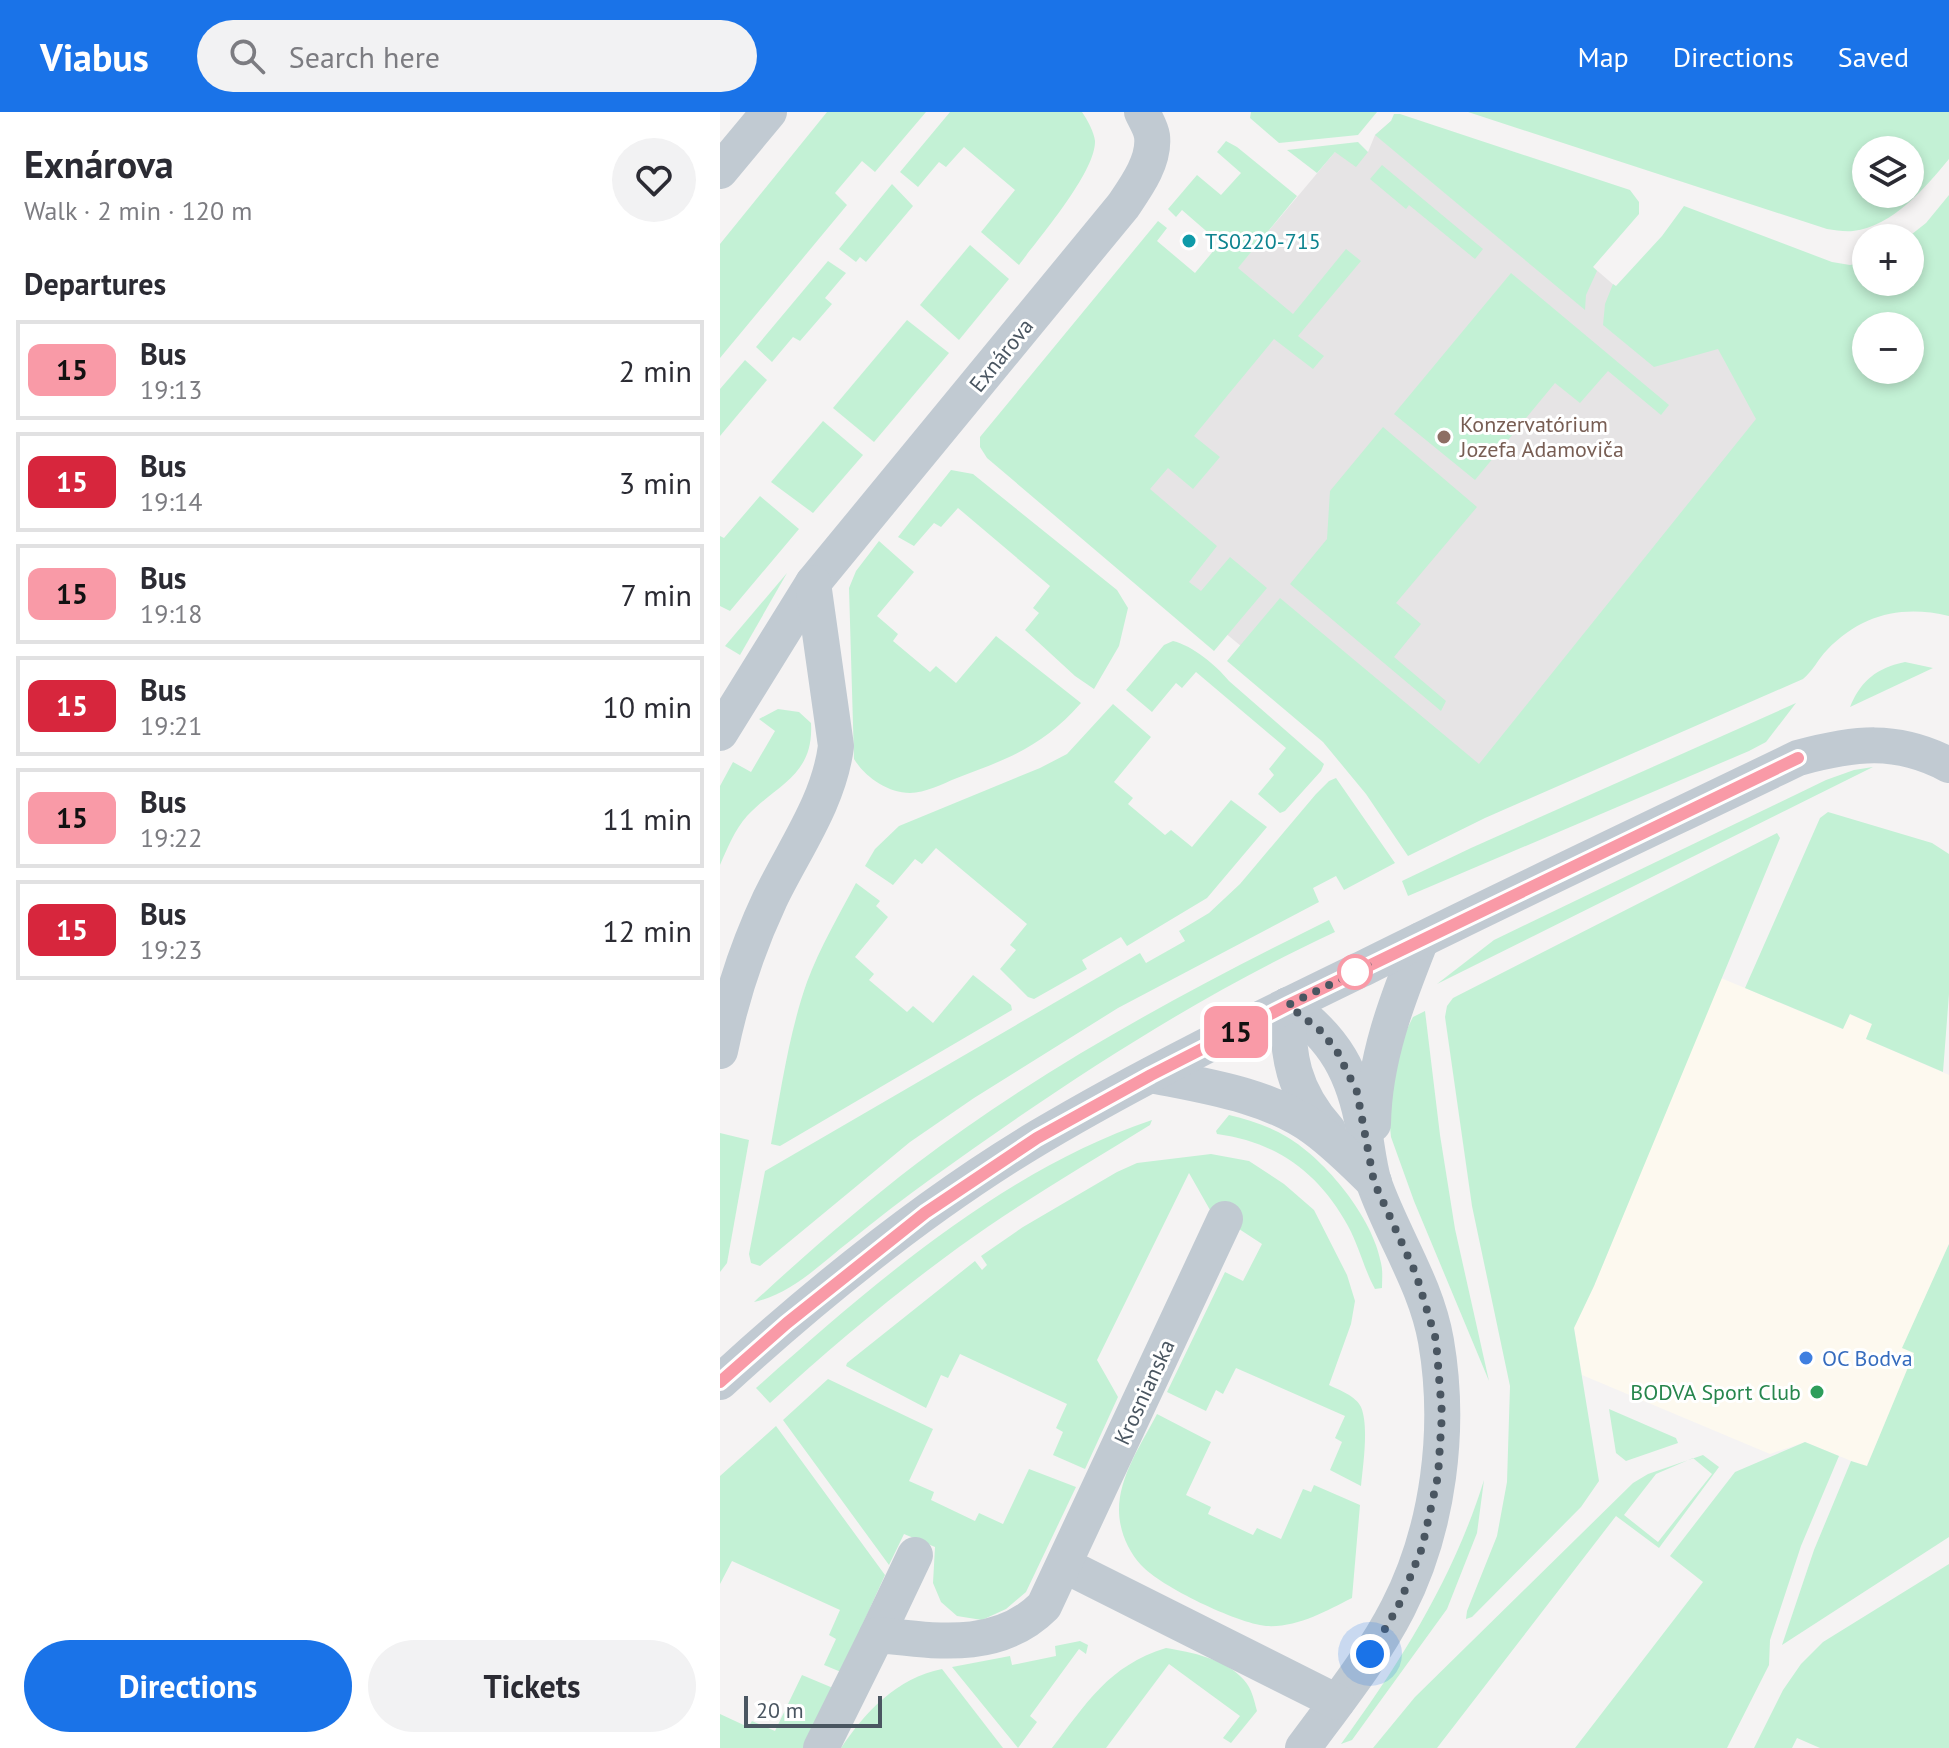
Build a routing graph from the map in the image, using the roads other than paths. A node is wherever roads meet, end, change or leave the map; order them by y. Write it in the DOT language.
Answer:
graph roads {
  1 [pos="769,112"];
  2 [pos="1147,124"];
  3 [pos="720,171"];
  4 [pos="813,583"];
  5 [pos="720,733"];
  6 [pos="1949,765"];
  7 [pos="1421,940"];
  8 [pos="1288,1005"];
  9 [pos="720,1051"];
  10 [pos="1151,1075"];
  11 [pos="1374,1182"];
  12 [pos="1225,1219"];
  13 [pos="723,1372"];
  14 [pos="915,1555"];
  15 [pos="1064,1565"];
  16 [pos="877,1635"];
  17 [pos="1337,1702"];
  18 [pos="821,1748"];
  19 [pos="1303,1748"];
  1 -- 3 [label="street"];
  2 -- 4 [label="street, Exnárova"];
  4 -- 5 [label="street, Exnárova"];
  4 -- 9 [label="street"];
  6 -- 7 [label="street"];
  7 -- 8 [label="street"];
  7 -- 11 [label="street"];
  8 -- 10 [label="street"];
  8 -- 11 [label="street"];
  8 -- 11 [label="street"];
  10 -- 11 [label="street"];
  10 -- 13 [label="street"];
  11 -- 17 [label="street"];
  12 -- 15 [label="street, Krosnianska"];
  14 -- 16 [label="street"];
  15 -- 16 [label="street, Krosnianska"];
  15 -- 17 [label="street"];
  16 -- 18 [label="street"];
  17 -- 19 [label="street"];
}
